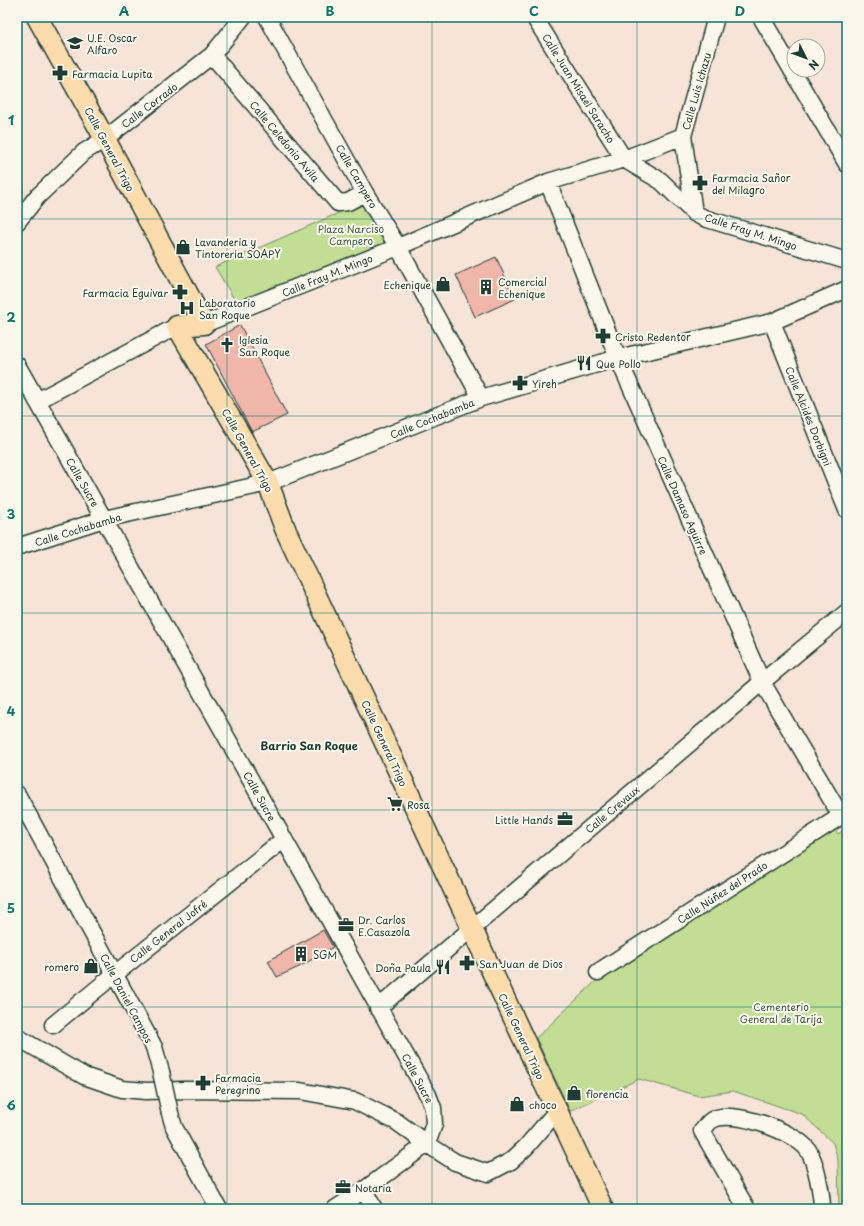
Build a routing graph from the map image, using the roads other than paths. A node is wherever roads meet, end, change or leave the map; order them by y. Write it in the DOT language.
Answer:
graph roads {
  1 [pos="37,17"];
  2 [pos="243,17"];
  3 [pos="267,17"];
  4 [pos="534,17"];
  5 [pos="716,17"];
  6 [pos="761,17"];
  7 [pos="212,56"];
  8 [pos="683,136"];
  9 [pos="105,139"];
  10 [pos="624,158"];
  11 [pos="847,164"];
  12 [pos="548,182"];
  13 [pos="365,193"];
  14 [pos="694,212"];
  15 [pos="17,222"];
  16 [pos="398,247"];
  17 [pos="847,261"];
  18 [pos="847,289"];
  19 [pos="772,322"];
  20 [pos="204,324"];
  21 [pos="177,326"];
  22 [pos="618,358"];
  23 [pos="17,365"];
  24 [pos="481,398"];
  25 [pos="38,401"];
  26 [pos="268,483"];
  27 [pos="847,510"];
  28 [pos="104,519"];
  29 [pos="17,548"];
  30 [pos="847,612"];
  31 [pos="762,682"];
  32 [pos="17,794"];
  33 [pos="844,814"];
  34 [pos="283,840"];
  35 [pos="472,928"];
  36 [pos="598,972"];
  37 [pos="114,974"];
  38 [pos="378,1008"];
  39 [pos="53,1025"];
  40 [pos="17,1037"];
  41 [pos="557,1110"];
  42 [pos="427,1144"];
  43 [pos="364,1190"];
  44 [pos="218,1209"];
  45 [pos="335,1209"];
  46 [pos="374,1209"];
  47 [pos="604,1209"];
  48 [pos="747,1209"];
  49 [pos="822,1209"];
  1 -- 9 [label="main road, Calle General Trigo"];
  2 -- 7 [label="street, Calle Corrado"];
  3 -- 13 [label="street, Calle Campero"];
  4 -- 10 [label="street, Calle Juan Misael Saracho"];
  5 -- 8 [label="street, Calle Luis Ichazu"];
  6 -- 11 [label="street"];
  7 -- 9 [label="street, Calle Corrado"];
  7 -- 13 [label="street, Calle Celedonio Avila"];
  8 -- 10 [label="street, Calle Fray M. Mingo"];
  8 -- 14 [label="street, Calle Luis Ichazu"];
  9 -- 15 [label="street, Calle Corrado"];
  9 -- 20 [label="main road, Calle General Trigo"];
  10 -- 12 [label="street, Calle Fray M. Mingo"];
  10 -- 14 [label="street, Calle Fray M. Mingo"];
  12 -- 16 [label="street, Calle Fray M. Mingo"];
  12 -- 22 [label="street, Calle Damaso Aguirre"];
  13 -- 16 [label="street, Calle Campero"];
  14 -- 17 [label="street, Calle Fray M. Mingo"];
  16 -- 20 [label="street, Calle Fray M. Mingo"];
  16 -- 24 [label="street, Calle Campero"];
  18 -- 19 [label="street, Calle Cochabamba"];
  19 -- 22 [label="street, Calle Cochabamba"];
  19 -- 27 [label="street, Calle Alcides Dorbigni"];
  20 -- 21 [label="main road, Calle Fray M. Mingo"];
  21 -- 25 [label="street, Calle Fray M. Mingo"];
  21 -- 26 [label="main road, Calle General Trigo"];
  22 -- 24 [label="street, Calle Cochabamba"];
  22 -- 31 [label="street, Calle Damaso Aguirre"];
  23 -- 25 [label="street, Calle Sucre"];
  24 -- 26 [label="street, Calle Cochabamba"];
  25 -- 28 [label="street, Calle Sucre"];
  26 -- 28 [label="street, Calle Cochabamba"];
  26 -- 35 [label="main road, Calle General Trigo"];
  28 -- 29 [label="street, Calle Cochabamba"];
  28 -- 34 [label="street, Calle Sucre"];
  30 -- 31 [label="street, Calle Crevaux"];
  31 -- 33 [label="street, Calle Damaso Aguirre"];
  31 -- 35 [label="street, Calle Crevaux"];
  32 -- 37 [label="street, Calle Daniel Campos"];
  33 -- 36 [label="street, Calle Núñez del Prado"];
  34 -- 37 [label="street, Calle General Jofré"];
  34 -- 38 [label="street, Calle Sucre"];
  35 -- 38 [label="street, Calle Crevaux"];
  35 -- 41 [label="main road, Calle General Trigo"];
  37 -- 39 [label="street, Calle General Jofré"];
  37 -- 44 [label="street, Calle Daniel Campos, bridge"];
  38 -- 42 [label="street, Calle Sucre"];
  40 -- 42 [label="street"];
  41 -- 42 [label="street"];
  41 -- 47 [label="main road, Calle General Trigo"];
  42 -- 43 [label="street"];
  43 -- 45 [label="street"];
  43 -- 46 [label="street"];
  48 -- 49 [label="street"];
}
